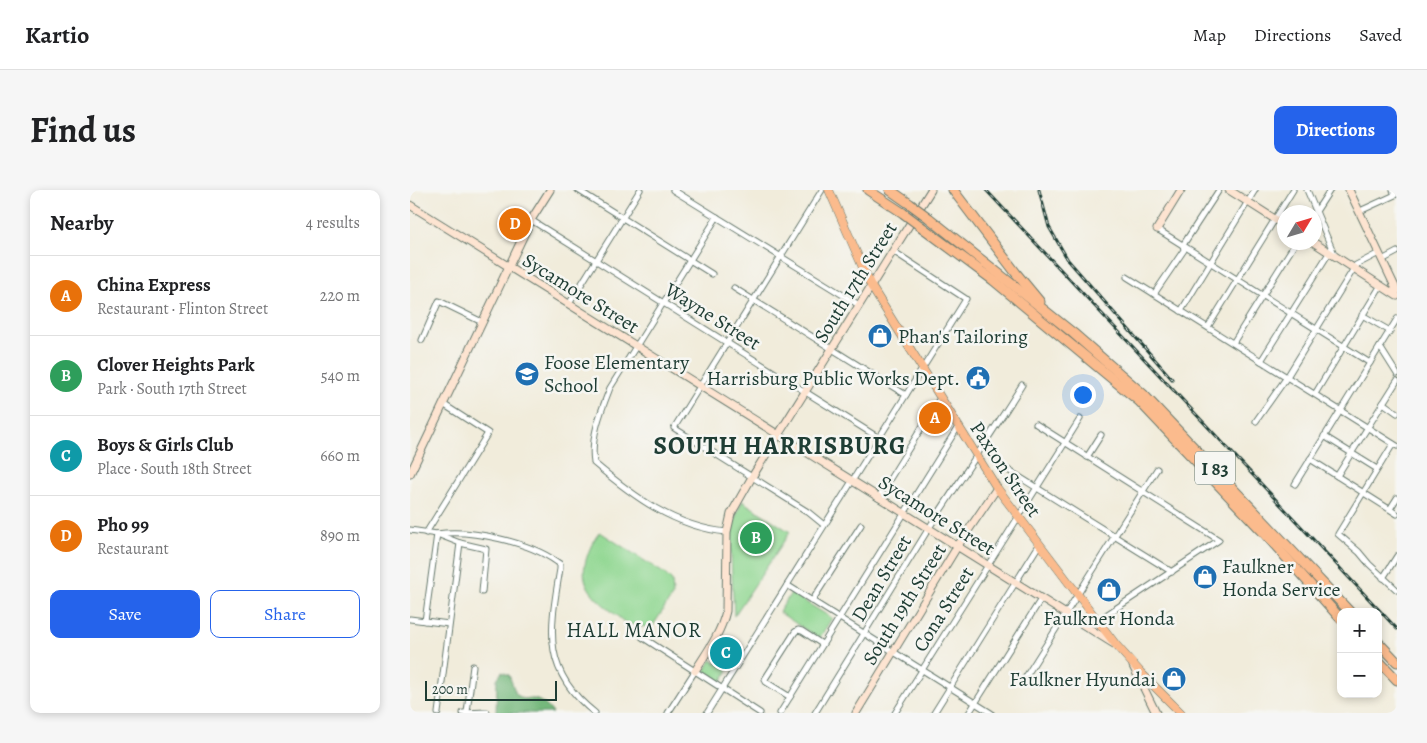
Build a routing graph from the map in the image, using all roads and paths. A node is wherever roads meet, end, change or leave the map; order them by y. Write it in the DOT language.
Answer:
graph roads {
  1 [pos="550,190"];
  2 [pos="578,190"];
  3 [pos="640,190"];
  4 [pos="673,190"];
  5 [pos="822,190"];
  6 [pos="829,190"];
  7 [pos="868,190"];
  8 [pos="890,190"];
  9 [pos="931,190"];
  10 [pos="947,190"];
  11 [pos="953,190"];
  12 [pos="1181,190"];
  13 [pos="1219,190"];
  14 [pos="1229,190"];
  15 [pos="1255,190"];
  16 [pos="1293,190"];
  17 [pos="1307,190"];
  18 [pos="1330,190"];
  19 [pos="1349,190"];
  20 [pos="1394,192"];
  21 [pos="1248,202"];
  22 [pos="410,205"];
  23 [pos="1312,205"];
  24 [pos="1320,205"];
  25 [pos="1360,212"];
  26 [pos="971,213"];
  27 [pos="716,217"];
  28 [pos="623,218"];
  29 [pos="1275,219"];
  30 [pos="531,220"];
  31 [pos="1157,229"];
  32 [pos="1322,230"];
  33 [pos="1183,245"];
  34 [pos="1322,248"];
  35 [pos="1291,250"];
  36 [pos="893,251"];
  37 [pos="1397,252"];
  38 [pos="1332,255"];
  39 [pos="1381,256"];
  40 [pos="781,257"];
  41 [pos="689,260"];
  42 [pos="596,261"];
  43 [pos="1211,263"];
  44 [pos="509,267"];
  45 [pos="1354,268"];
  46 [pos="712,274"];
  47 [pos="1128,277"];
  48 [pos="1238,280"];
  49 [pos="1381,285"];
  50 [pos="871,286"];
  51 [pos="734,288"];
  52 [pos="1397,291"];
  53 [pos="1154,294"];
  54 [pos="1263,296"];
  55 [pos="1397,296"];
  56 [pos="754,300"];
  57 [pos="663,303"];
  58 [pos="568,304"];
  59 [pos="859,305"];
  60 [pos="1181,311"];
  61 [pos="1291,314"];
  62 [pos="1362,315"];
  63 [pos="1397,319"];
  64 [pos="482,322"];
  65 [pos="1208,328"];
  66 [pos="1316,329"];
  67 [pos="1390,331"];
  68 [pos="1073,333"];
  69 [pos="422,340"];
  70 [pos="727,343"];
  71 [pos="1233,343"];
  72 [pos="636,346"];
  73 [pos="1343,346"];
  74 [pos="1380,347"];
  75 [pos="832,349"];
  76 [pos="1261,361"];
  77 [pos="1370,363"];
  78 [pos="922,369"];
  79 [pos="1397,374"];
  80 [pos="1287,377"];
  81 [pos="1397,380"];
  82 [pos="1022,384"];
  83 [pos="699,386"];
  84 [pos="805,392"];
  85 [pos="1315,394"];
  86 [pos="906,395"];
  87 [pos="940,398"];
  88 [pos="443,404"];
  89 [pos="1382,404"];
  90 [pos="1340,410"];
  91 [pos="1397,413"];
  92 [pos="1080,419"];
  93 [pos="1256,421"];
  94 [pos="1036,424"];
  95 [pos="958,427"];
  96 [pos="1367,427"];
  97 [pos="778,435"];
  98 [pos="1101,435"];
  99 [pos="1324,436"];
  100 [pos="879,438"];
  101 [pos="1065,442"];
  102 [pos="1395,445"];
  103 [pos="1351,453"];
  104 [pos="976,456"];
  105 [pos="1087,456"];
  106 [pos="1310,459"];
  107 [pos="1157,469"];
  108 [pos="1008,470"];
  109 [pos="1377,470"];
  110 [pos="410,472"];
  111 [pos="1337,476"];
  112 [pos="752,477"];
  113 [pos="852,482"];
  114 [pos="1295,484"];
  115 [pos="997,488"];
  116 [pos="1036,488"];
  117 [pos="1142,492"];
  118 [pos="1363,492"];
  119 [pos="878,498"];
  120 [pos="1397,498"];
  121 [pos="1390,509"];
  122 [pos="904,514"];
  123 [pos="1397,514"];
  124 [pos="1018,517"];
  125 [pos="824,525"];
  126 [pos="861,525"];
  127 [pos="929,529"];
  128 [pos="410,530"];
  129 [pos="727,532"];
  130 [pos="426,533"];
  131 [pos="437,534"];
  132 [pos="1114,536"];
  133 [pos="460,543"];
  134 [pos="1039,545"];
  135 [pos="957,547"];
  136 [pos="1397,556"];
  137 [pos="987,566"];
  138 [pos="1172,572"];
  139 [pos="1383,578"];
  140 [pos="1015,583"];
  141 [pos="787,585"];
  142 [pos="1397,590"];
  143 [pos="482,592"];
  144 [pos="1077,595"];
  145 [pos="1040,599"];
  146 [pos="812,601"];
  147 [pos="1346,608"];
  148 [pos="1337,614"];
  149 [pos="1065,615"];
  150 [pos="839,618"];
  151 [pos="410,619"];
  152 [pos="425,621"];
  153 [pos="1097,621"];
  154 [pos="449,624"];
  155 [pos="865,634"];
  156 [pos="642,637"];
  157 [pos="822,644"];
  158 [pos="1116,645"];
  159 [pos="1382,646"];
  160 [pos="893,652"];
  161 [pos="1397,662"];
  162 [pos="1132,663"];
  163 [pos="1382,664"];
  164 [pos="473,666"];
  165 [pos="922,670"];
  166 [pos="695,671"];
  167 [pos="1024,678"];
  168 [pos="1397,680"];
  169 [pos="950,687"];
  170 [pos="722,688"];
  171 [pos="790,696"];
  172 [pos="976,703"];
  173 [pos="487,712"];
  174 [pos="438,713"];
  175 [pos="465,713"];
  176 [pos="595,713"];
  177 [pos="668,713"];
  178 [pos="707,713"];
  179 [pos="760,713"];
  180 [pos="780,713"];
  181 [pos="815,713"];
  182 [pos="856,713"];
  183 [pos="896,713"];
  184 [pos="934,713"];
  185 [pos="969,713"];
  186 [pos="991,713"];
  187 [pos="1156,713"];
  188 [pos="1181,713"];
  1 -- 30 [label="main road"];
  2 -- 28 [label="street"];
  3 -- 28 [label="street"];
  4 -- 27 [label="street"];
  5 -- 40 [label="street"];
  6 -- 50 [label="main road, Paxton Street"];
  7 -- 148 [label="highway, I 83, bridge"];
  8 -- 68 [label="highway, I 83, bridge"];
  9 -- 36 [label="main road, South 17th Street"];
  10 -- 26 [label="highway"];
  11 -- 26 [label="highway"];
  12 -- 31 [label="main road"];
  13 -- 33 [label="street"];
  14 -- 21 [label="main road"];
  15 -- 21 [label="street"];
  16 -- 29 [label="street"];
  17 -- 23 [label="street"];
  18 -- 24 [label="street"];
  19 -- 25 [label="main road"];
  20 -- 25 [label="street"];
  21 -- 29 [label="main road"];
  21 -- 43 [label="street"];
  22 -- 44 [label="main road, Sycamore Street"];
  25 -- 39 [label="main road"];
  26 -- 68 [label="highway"];
  27 -- 40 [label="street"];
  27 -- 41 [label="street"];
  28 -- 41 [label="street"];
  28 -- 42 [label="street"];
  29 -- 48 [label="street"];
  30 -- 42 [label="street, Wayne Street"];
  30 -- 44 [label="main road"];
  31 -- 33 [label="street"];
  32 -- 38 [label="street"];
  33 -- 43 [label="street"];
  33 -- 53 [label="street"];
  34 -- 38 [label="main road"];
  35 -- 54 [label="street"];
  36 -- 50 [label="main road, South 17th Street"];
  36 -- 78 [label="street"];
  37 -- 39 [label="street"];
  38 -- 45 [label="main road"];
  38 -- 61 [label="street"];
  39 -- 45 [label="street"];
  39 -- 52 [label="main road"];
  40 -- 56 [label="street"];
  40 -- 59 [label="street"];
  41 -- 46 [label="street"];
  41 -- 57 [label="street"];
  42 -- 57 [label="street, Wayne Street"];
  42 -- 58 [label="street"];
  43 -- 48 [label="street"];
  43 -- 60 [label="street"];
  44 -- 58 [label="main road, Sycamore Street"];
  44 -- 64 [label="main road"];
  45 -- 49 [label="main road"];
  45 -- 66 [label="street"];
  47 -- 53 [label="street"];
  48 -- 54 [label="street"];
  48 -- 65 [label="street"];
  49 -- 55 [label="main road"];
  49 -- 62 [label="street"];
  50 -- 59 [label="main road, South 17th Street"];
  50 -- 78 [label="main road, Paxton Street"];
  51 -- 56 [label="street"];
  53 -- 60 [label="street"];
  54 -- 61 [label="street"];
  54 -- 71 [label="street"];
  56 -- 70 [label="street"];
  56 -- 75 [label="street"];
  57 -- 70 [label="street, Wayne Street"];
  57 -- 72 [label="street"];
  58 -- 72 [label="main road, Sycamore Street"];
  59 -- 75 [label="main road, South 17th Street"];
  60 -- 65 [label="street"];
  61 -- 66 [label="street"];
  61 -- 76 [label="street"];
  62 -- 67 [label="street"];
  62 -- 73 [label="street"];
  63 -- 67 [label="street"];
  64 -- 69 [label="street"];
  64 -- 88 [label="main road"];
  65 -- 71 [label="street"];
  66 -- 73 [label="street"];
  66 -- 80 [label="street"];
  67 -- 74 [label="street"];
  68 -- 147 [label="highway, I 83"];
  70 -- 83 [label="street"];
  70 -- 84 [label="street, Wayne Street"];
  71 -- 76 [label="street"];
  72 -- 83 [label="main road, Sycamore Street"];
  72 -- 129 [label="street"];
  73 -- 77 [label="street"];
  73 -- 85 [label="street"];
  74 -- 77 [label="street"];
  74 -- 79 [label="street"];
  75 -- 84 [label="main road, South 17th Street"];
  75 -- 86 [label="street"];
  76 -- 80 [label="street"];
  77 -- 90 [label="street"];
  78 -- 86 [label="street"];
  78 -- 87 [label="main road, Paxton Street"];
  80 -- 85 [label="street"];
  80 -- 93 [label="street"];
  81 -- 89 [label="street"];
  82 -- 104 [label="street, Dean Street"];
  83 -- 97 [label="main road, Sycamore Street"];
  83 -- 112 [label="street"];
  84 -- 97 [label="main road, South 17th Street"];
  84 -- 100 [label="street, Wayne Street"];
  85 -- 90 [label="street"];
  86 -- 100 [label="street"];
  87 -- 95 [label="main road, Paxton Street"];
  87 -- 119 [label="street"];
  88 -- 110 [label="main road"];
  88 -- 130 [label="street"];
  89 -- 91 [label="street"];
  89 -- 96 [label="street"];
  90 -- 96 [label="street"];
  90 -- 99 [label="street"];
  92 -- 101 [label="street, Cona Street"];
  94 -- 101 [label="street"];
  95 -- 104 [label="main road, Paxton Street"];
  95 -- 122 [label="street"];
  96 -- 102 [label="street"];
  96 -- 103 [label="street"];
  97 -- 112 [label="main road, South 17th Street"];
  97 -- 113 [label="main road, Sycamore Street"];
  98 -- 105 [label="street"];
  99 -- 103 [label="street"];
  99 -- 106 [label="street"];
  100 -- 113 [label="street"];
  101 -- 105 [label="street"];
  101 -- 116 [label="street, Cona Street"];
  102 -- 109 [label="street"];
  103 -- 109 [label="street"];
  103 -- 111 [label="street"];
  104 -- 115 [label="main road, Paxton Street"];
  104 -- 127 [label="street, Dean Street"];
  105 -- 117 [label="street"];
  106 -- 111 [label="street"];
  106 -- 114 [label="street"];
  107 -- 117 [label="street"];
  108 -- 116 [label="street"];
  109 -- 118 [label="street"];
  111 -- 118 [label="street"];
  112 -- 125 [label="street"];
  112 -- 129 [label="main road, South 17th Street"];
  113 -- 119 [label="main road, Sycamore Street"];
  113 -- 125 [label="street"];
  115 -- 124 [label="main road, Paxton Street"];
  115 -- 135 [label="main road, South 19th Street"];
  116 -- 124 [label="street, Cona Street"];
  116 -- 132 [label="street"];
  117 -- 132 [label="street"];
  117 -- 138 [label="street"];
  118 -- 121 [label="street"];
  118 -- 139 [label="street"];
  119 -- 122 [label="main road, Sycamore Street"];
  120 -- 121 [label="street"];
  121 -- 123 [label="street"];
  122 -- 127 [label="main road, Sycamore Street"];
  122 -- 150 [label="street"];
  124 -- 134 [label="main road, Paxton Street"];
  124 -- 137 [label="street, Cona Street"];
  125 -- 141 [label="street"];
  126 -- 146 [label="street"];
  127 -- 135 [label="main road, Sycamore Street"];
  127 -- 155 [label="street, Dean Street"];
  128 -- 130 [label="street"];
  129 -- 166 [label="main road, South 17th Street"];
  130 -- 131 [label="street"];
  131 -- 133 [label="street"];
  131 -- 152 [label="street"];
  131 -- 176 [label="street"];
  132 -- 138 [label="street"];
  132 -- 144 [label="street"];
  133 -- 143 [label="street"];
  133 -- 154 [label="street"];
  134 -- 140 [label="street"];
  134 -- 144 [label="main road, Paxton Street"];
  135 -- 137 [label="main road, Sycamore Street"];
  135 -- 160 [label="main road, South 19th Street"];
  136 -- 139 [label="street"];
  137 -- 140 [label="main road, Sycamore Street"];
  137 -- 165 [label="street, Cona Street"];
  138 -- 153 [label="street"];
  139 -- 142 [label="street"];
  140 -- 145 [label="main road, Sycamore Street"];
  140 -- 169 [label="street"];
  141 -- 146 [label="street"];
  141 -- 170 [label="street"];
  144 -- 149 [label="street"];
  144 -- 153 [label="main road, Paxton Street"];
  145 -- 149 [label="main road, Sycamore Street"];
  145 -- 172 [label="street"];
  146 -- 150 [label="street"];
  149 -- 158 [label="main road, Sycamore Street"];
  149 -- 167 [label="street"];
  150 -- 155 [label="street"];
  150 -- 157 [label="street"];
  151 -- 152 [label="street"];
  152 -- 154 [label="street"];
  153 -- 158 [label="main road, Paxton Street"];
  154 -- 174 [label="street"];
  155 -- 160 [label="street"];
  155 -- 181 [label="street, Dean Street"];
  156 -- 166 [label="street"];
  157 -- 171 [label="street"];
  157 -- 171 [label="street"];
  158 -- 162 [label="main road, Paxton Street"];
  159 -- 161 [label="highway"];
  160 -- 165 [label="street"];
  160 -- 182 [label="main road, South 19th Street"];
  162 -- 187 [label="main road"];
  162 -- 188 [label="main road, Paxton Street"];
  163 -- 168 [label="highway"];
  164 -- 175 [label="street"];
  165 -- 169 [label="street"];
  165 -- 183 [label="street, Cona Street"];
  166 -- 170 [label="street"];
  166 -- 177 [label="street, South 17th Street"];
  169 -- 172 [label="street"];
  169 -- 184 [label="street"];
  170 -- 178 [label="street"];
  170 -- 179 [label="street"];
  171 -- 180 [label="street"];
  172 -- 185 [label="street"];
  172 -- 186 [label="street"];
  173 -- 175 [label="street"];
}
